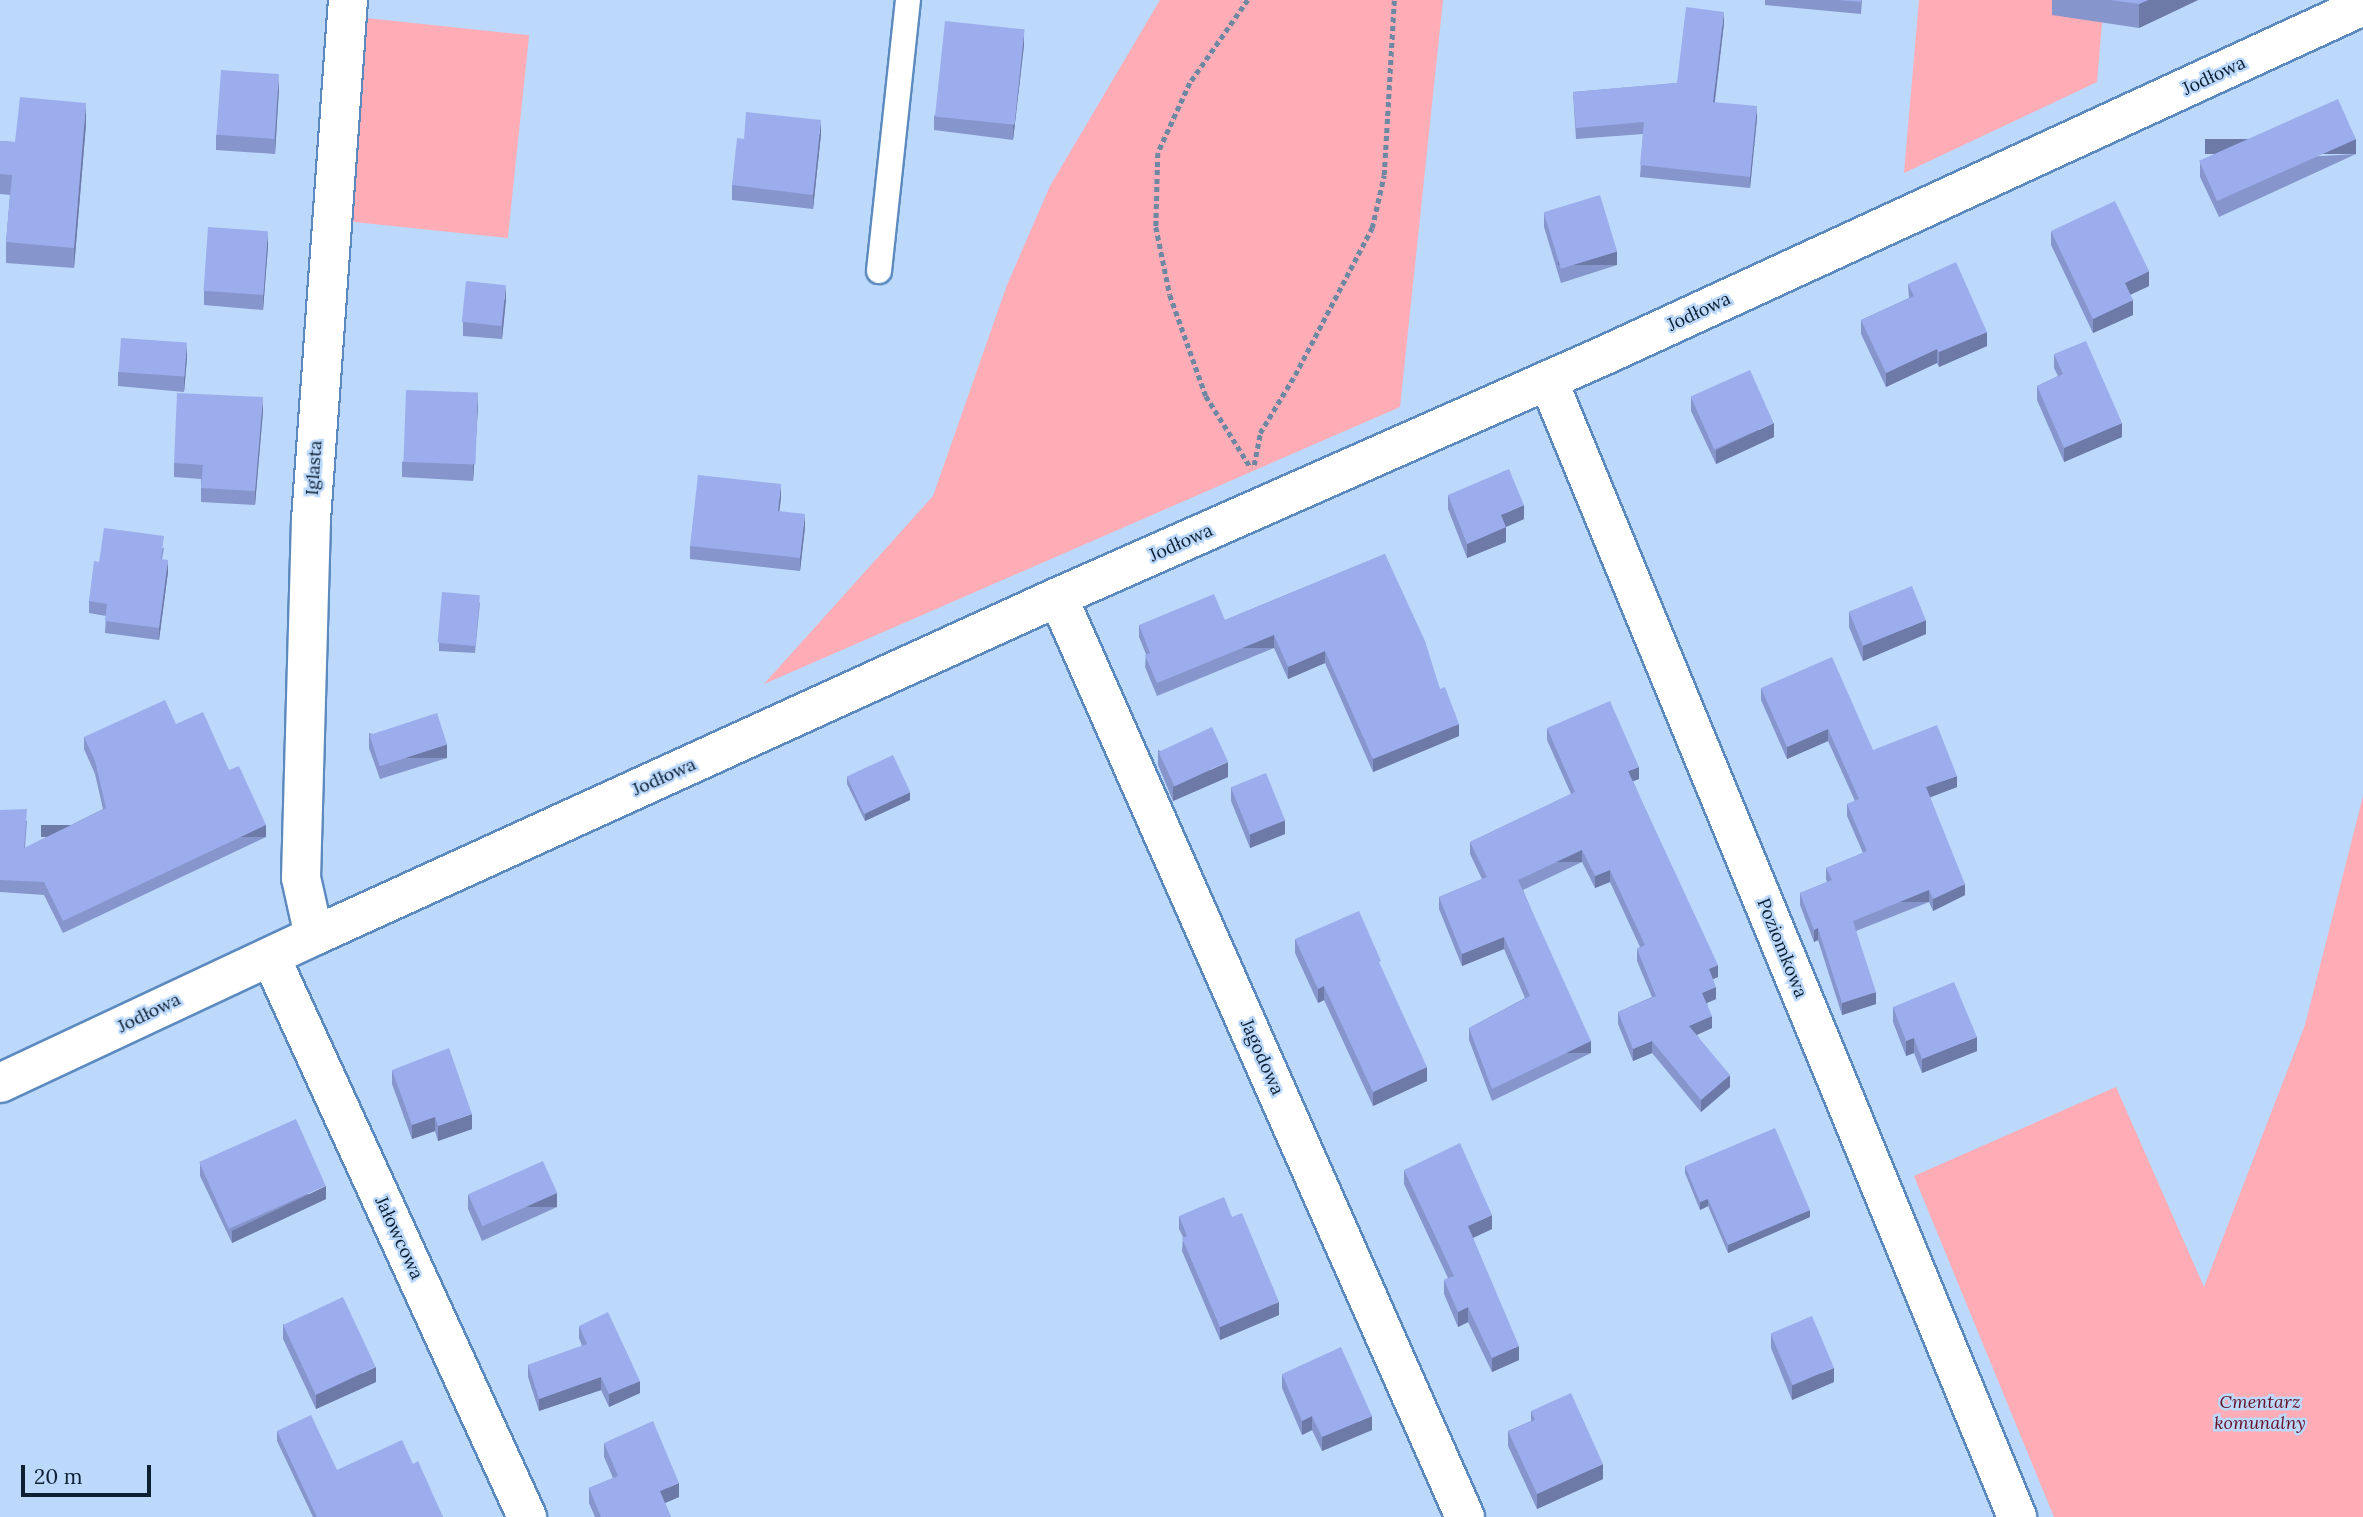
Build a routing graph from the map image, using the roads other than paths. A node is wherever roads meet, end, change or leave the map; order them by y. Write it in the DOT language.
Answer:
graph roads {
  1 [pos="348,0"];
  2 [pos="908,0"];
  3 [pos="2363,6"];
  4 [pos="879,271"];
  5 [pos="1548,380"];
  6 [pos="1058,597"];
  7 [pos="314,936"];
  8 [pos="271,958"];
  9 [pos="0,1083"];
  10 [pos="527,1517"];
  11 [pos="1465,1517"];
  12 [pos="2017,1517"];
  1 -- 7 [label="street, Iglasta"];
  2 -- 4 [label="lane"];
  3 -- 5 [label="street, Jodłowa"];
  5 -- 6 [label="street, Jodłowa"];
  5 -- 12 [label="street, Poziomkowa"];
  6 -- 7 [label="street, Jodłowa"];
  6 -- 11 [label="street, Jagodowa"];
  7 -- 8 [label="street, Jodłowa"];
  8 -- 9 [label="street, Jodłowa"];
  8 -- 10 [label="street, Jałowcowa"];
}
